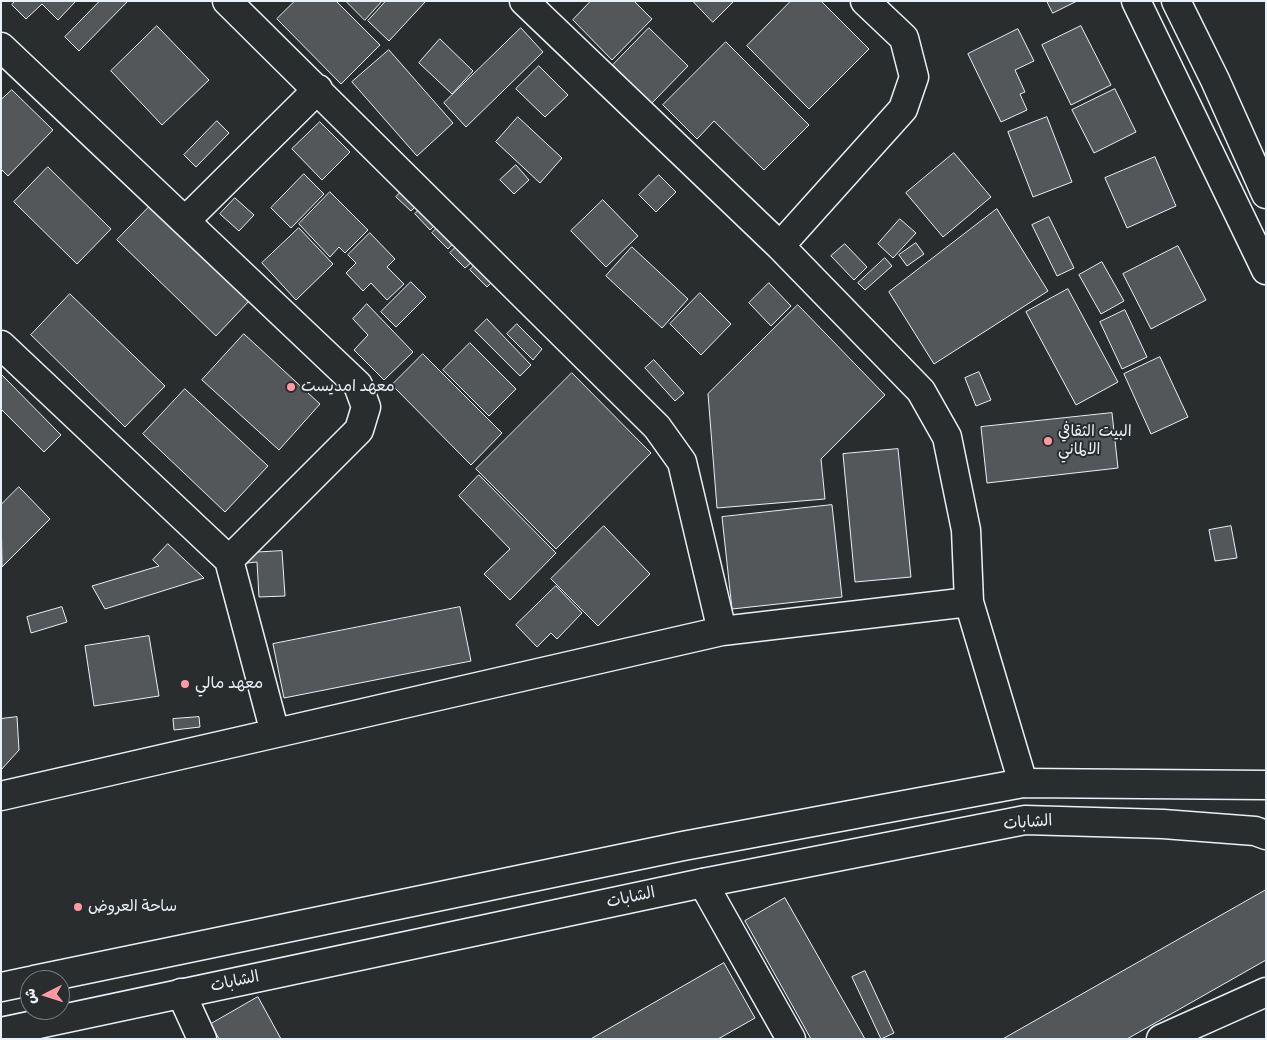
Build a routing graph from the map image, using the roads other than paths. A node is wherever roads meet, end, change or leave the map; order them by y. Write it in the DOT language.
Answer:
graph roads {
  1 [pos="227,1"];
  2 [pos="524,1"];
  3 [pos="865,1"];
  4 [pos="1136,1"];
  5 [pos="1176,1"];
  6 [pos="1,47"];
  7 [pos="318,89"];
  8 [pos="1266,194"];
  9 [pos="185,221"];
  10 [pos="780,246"];
  11 [pos="1266,270"];
  12 [pos="1,345"];
  13 [pos="229,560"];
  14 [pos="969,602"];
  15 [pos="722,631"];
  16 [pos="275,732"];
  17 [pos="1023,783"];
  18 [pos="1266,785"];
  19 [pos="1,796"];
  20 [pos="1266,835"];
  21 [pos="703,883"];
  22 [pos="168,952"];
  23 [pos="70,972"];
  24 [pos="20,983"];
  25 [pos="1,987"];
  26 [pos="1266,992"];
  27 [pos="181,993"];
  28 [pos="1,1032"];
  29 [pos="790,1038"];
  30 [pos="202,1039"];
  31 [pos="1161,1039"];
  1 -- 7 [label="street"];
  2 -- 10 [label="street"];
  3 -- 10 [label="street"];
  4 -- 11 [label="street"];
  5 -- 8 [label="street"];
  6 -- 9 [label="street"];
  7 -- 9 [label="street"];
  7 -- 15 [label="street"];
  9 -- 13 [label="street"];
  10 -- 14 [label="street"];
  12 -- 13 [label="street"];
  13 -- 16 [label="street"];
  14 -- 15 [label="street"];
  14 -- 17 [label="street"];
  15 -- 16 [label="street"];
  16 -- 19 [label="street"];
  17 -- 18 [label="street"];
  17 -- 22 [label="street"];
  20 -- 21 [label="street, الشابات"];
  21 -- 27 [label="street, الشابات"];
  21 -- 29 [label="street"];
  22 -- 23 [label="street"];
  22 -- 27 [label="street"];
  24 -- 25 [label="street"];
  26 -- 31 [label="street"];
  27 -- 28 [label="street, الشابات"];
  27 -- 30 [label="street"];
}
